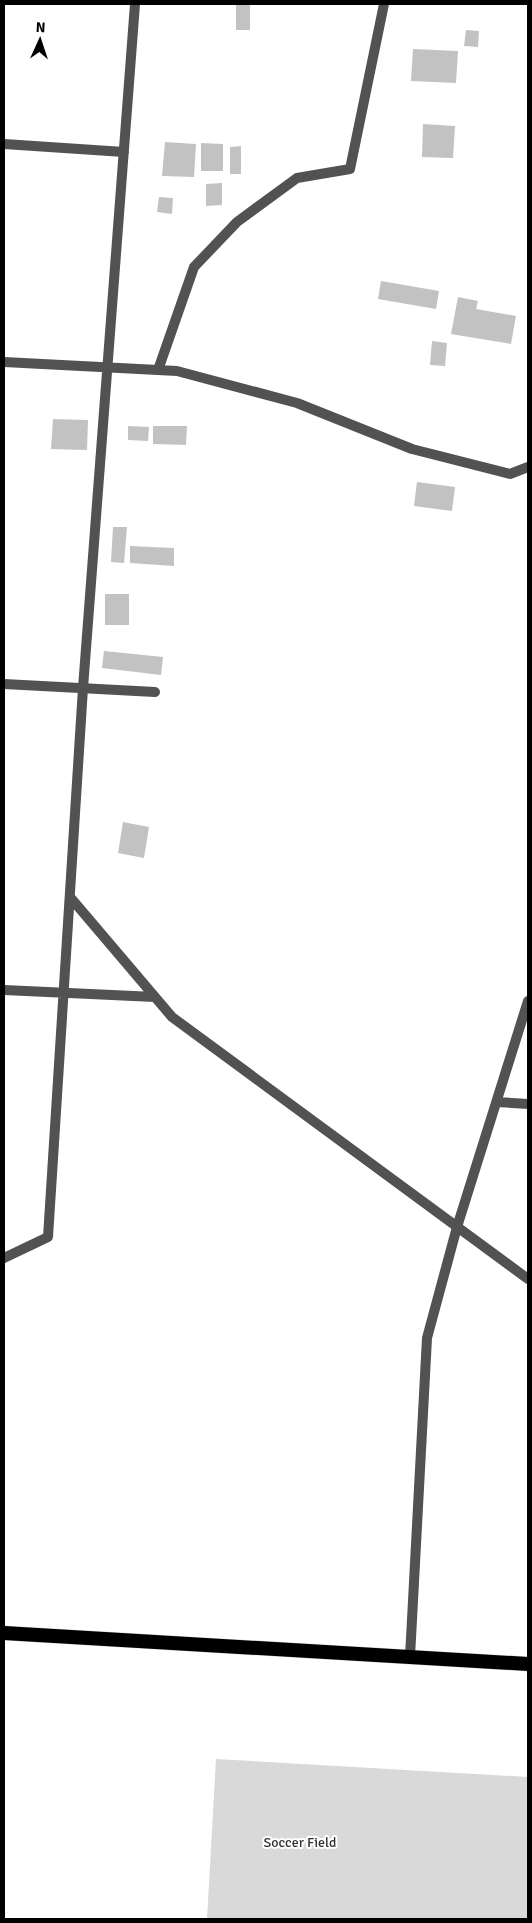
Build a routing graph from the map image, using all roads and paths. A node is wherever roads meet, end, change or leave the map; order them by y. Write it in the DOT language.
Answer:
graph roads {
  1 [pos="135,4"];
  2 [pos="384,4"];
  3 [pos="4,144"];
  4 [pos="124,152"];
  5 [pos="4,362"];
  6 [pos="108,367"];
  7 [pos="158,370"];
  8 [pos="528,467"];
  9 [pos="4,684"];
  10 [pos="83,688"];
  11 [pos="155,692"];
  12 [pos="70,897"];
  13 [pos="4,990"];
  14 [pos="63,993"];
  15 [pos="155,997"];
  16 [pos="528,1001"];
  17 [pos="497,1102"];
  18 [pos="528,1104"];
  19 [pos="457,1227"];
  20 [pos="4,1258"];
  21 [pos="528,1279"];
  22 [pos="4,1633"];
  23 [pos="410,1657"];
  24 [pos="528,1664"];
  1 -- 4 [label="street"];
  2 -- 7 [label="street"];
  3 -- 4 [label="street"];
  4 -- 6 [label="street"];
  5 -- 6 [label="street"];
  6 -- 7 [label="street"];
  6 -- 10 [label="street"];
  7 -- 8 [label="street"];
  9 -- 10 [label="street"];
  10 -- 11 [label="street"];
  10 -- 12 [label="street"];
  12 -- 14 [label="street"];
  12 -- 15 [label="street"];
  13 -- 14 [label="street"];
  14 -- 15 [label="street"];
  14 -- 20 [label="street"];
  15 -- 19 [label="street"];
  16 -- 17 [label="street"];
  17 -- 18 [label="street"];
  17 -- 19 [label="street"];
  19 -- 21 [label="street"];
  19 -- 23 [label="street"];
  22 -- 23 [label="highway"];
  23 -- 24 [label="highway"];
}
